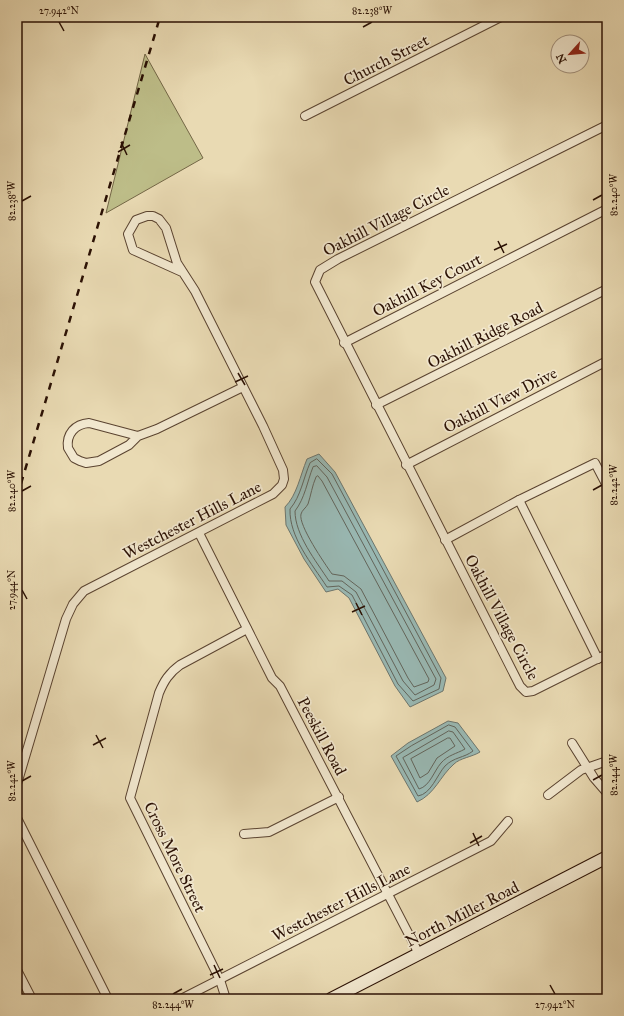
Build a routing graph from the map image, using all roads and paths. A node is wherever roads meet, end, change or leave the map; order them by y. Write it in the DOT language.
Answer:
graph roads {
  1 [pos="501,17"];
  2 [pos="305,116"];
  3 [pos="607,125"];
  4 [pos="607,209"];
  5 [pos="182,272"];
  6 [pos="607,289"];
  7 [pos="344,343"];
  8 [pos="607,361"];
  9 [pos="243,387"];
  10 [pos="376,405"];
  11 [pos="138,436"];
  12 [pos="406,465"];
  13 [pos="607,486"];
  14 [pos="518,500"];
  15 [pos="199,533"];
  16 [pos="445,540"];
  17 [pos="247,629"];
  18 [pos="607,654"];
  19 [pos="598,659"];
  20 [pos="572,742"];
  21 [pos="607,761"];
  22 [pos="588,768"];
  23 [pos="17,784"];
  24 [pos="607,793"];
  25 [pos="548,795"];
  26 [pos="339,797"];
  27 [pos="17,818"];
  28 [pos="508,821"];
  29 [pos="244,834"];
  30 [pos="607,858"];
  31 [pos="389,893"];
  32 [pos="419,954"];
  33 [pos="17,970"];
  34 [pos="220,980"];
  35 [pos="333,998"];
  36 [pos="32,999"];
  37 [pos="108,999"];
  38 [pos="181,999"];
  39 [pos="226,999"];
  1 -- 2 [label="street, Church Street"];
  3 -- 7 [label="street, Oakhill Village Circle"];
  4 -- 7 [label="street, Oakhill Key Court"];
  5 -- 5 [label="street, Westchester Hills Lane"];
  5 -- 9 [label="street, Westchester Hills Lane"];
  6 -- 10 [label="street, Oakhill Ridge Road"];
  7 -- 10 [label="street, Oakhill Village Circle"];
  8 -- 12 [label="street, Oakhill View Drive"];
  9 -- 11 [label="street"];
  9 -- 15 [label="street, Westchester Hills Lane"];
  10 -- 12 [label="street, Oakhill Village Circle"];
  11 -- 11 [label="street"];
  12 -- 16 [label="street, Oakhill Village Circle"];
  13 -- 14 [label="street"];
  14 -- 16 [label="street"];
  14 -- 19 [label="street"];
  15 -- 17 [label="street, Peeskill Road"];
  15 -- 23 [label="street, Westchester Hills Lane"];
  16 -- 19 [label="street, Oakhill Village Circle"];
  17 -- 26 [label="street, Peeskill Road"];
  17 -- 34 [label="street, Cross More Street"];
  18 -- 19 [label="street, Oakhill Village Circle"];
  20 -- 22 [label="street"];
  21 -- 22 [label="street"];
  22 -- 24 [label="street"];
  22 -- 25 [label="street"];
  26 -- 29 [label="street"];
  26 -- 31 [label="street, Peeskill Road"];
  27 -- 37 [label="street"];
  28 -- 31 [label="street, Westchester Hills Lane"];
  30 -- 32 [label="street, North Miller Road"];
  31 -- 32 [label="street, Peeskill Road"];
  31 -- 34 [label="street, Westchester Hills Lane"];
  32 -- 35 [label="street, North Miller Road"];
  33 -- 36 [label="street"];
  34 -- 38 [label="street, Westchester Hills Lane"];
  34 -- 39 [label="street, Cross More Street"];
}
